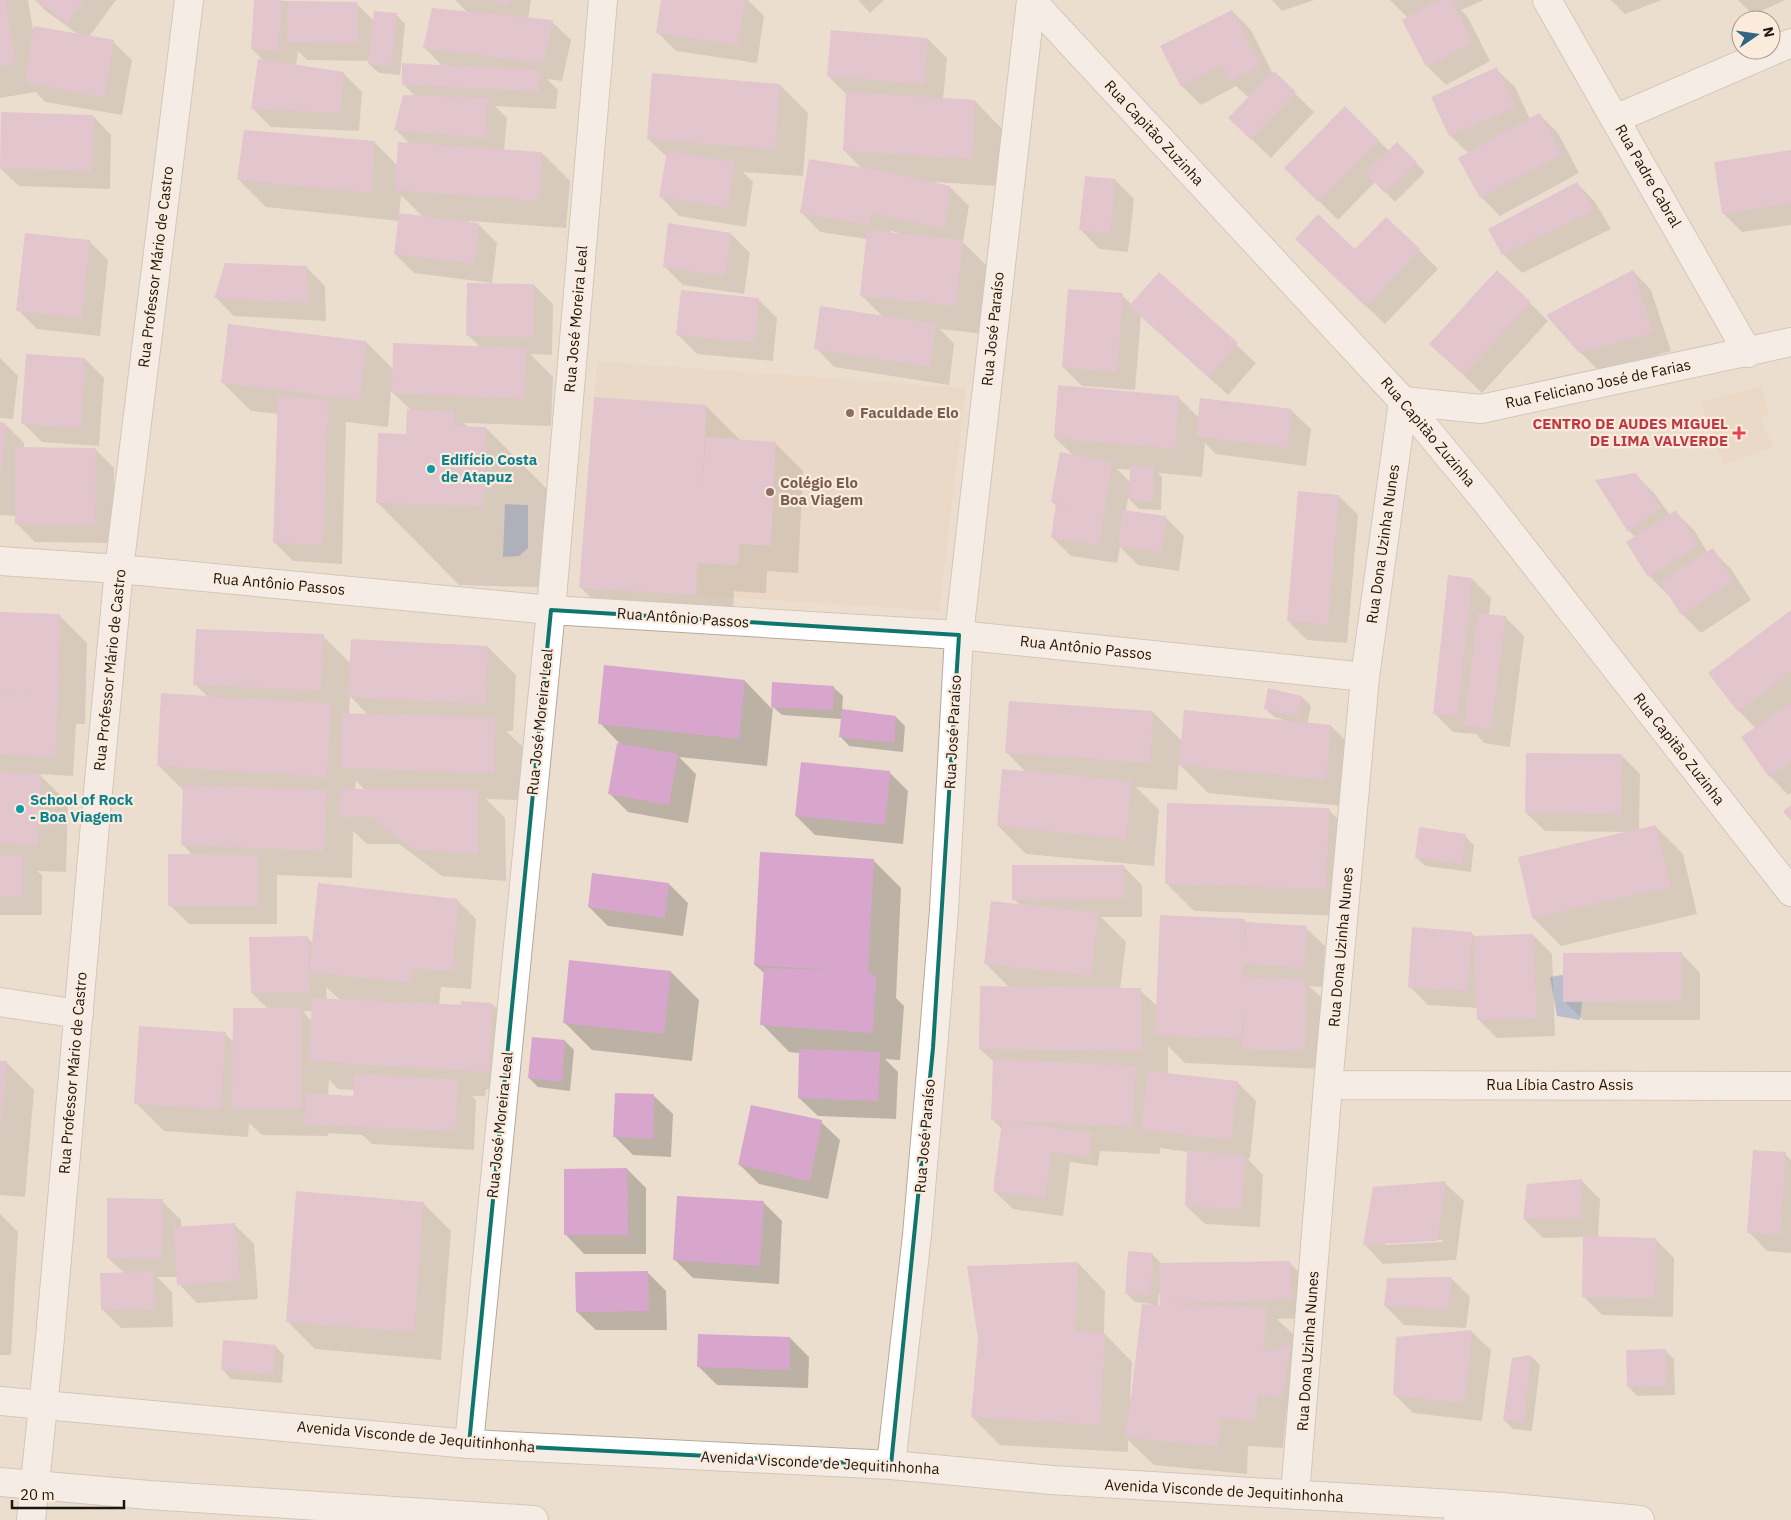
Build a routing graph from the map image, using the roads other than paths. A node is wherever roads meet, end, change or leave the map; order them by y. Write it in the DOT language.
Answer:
graph roads {
  1 [pos="189,0"];
  2 [pos="603,0"];
  3 [pos="1031,0"];
  4 [pos="1547,0"];
  5 [pos="1791,43"];
  6 [pos="1615,119"];
  7 [pos="1791,342"];
  8 [pos="1748,352"];
  9 [pos="1403,400"];
  10 [pos="0,561"];
  11 [pos="120,569"];
  12 [pos="552,610"];
  13 [pos="959,635"];
  14 [pos="1365,677"];
  15 [pos="1791,892"];
  16 [pos="0,1002"];
  17 [pos="79,1014"];
  18 [pos="1328,1085"];
  19 [pos="1791,1086"];
  20 [pos="0,1401"];
  21 [pos="42,1405"];
  22 [pos="469,1444"];
  23 [pos="891,1465"];
  24 [pos="0,1482"];
  25 [pos="35,1485"];
  26 [pos="1295,1495"];
  27 [pos="1502,1507"];
  28 [pos="31,1520"];
  29 [pos="534,1520"];
  30 [pos="1458,1520"];
  31 [pos="1640,1520"];
  1 -- 11 [label="street, Rua Professor Mário de Castro"];
  2 -- 12 [label="street, Rua José Moreira Leal"];
  3 -- 9 [label="street, Rua Capitão Zuzinha"];
  3 -- 13 [label="street, Rua José Paraíso"];
  4 -- 6 [label="street, Rua Padre Cabral"];
  5 -- 6 [label="street"];
  6 -- 8 [label="street, Rua Padre Cabral"];
  7 -- 8 [label="street, Rua Feliciano José de Farias"];
  8 -- 9 [label="street, Rua Feliciano José de Farias"];
  9 -- 14 [label="street, Rua Dona Uzinha Nunes"];
  9 -- 15 [label="street, Rua Capitão Zuzinha"];
  10 -- 11 [label="street, Rua Antônio Passos"];
  11 -- 12 [label="street, Rua Antônio Passos"];
  11 -- 17 [label="street, Rua Professor Mário de Castro"];
  12 -- 13 [label="street, Rua Antônio Passos"];
  12 -- 22 [label="street, Rua José Moreira Leal"];
  13 -- 14 [label="street, Rua Antônio Passos"];
  13 -- 23 [label="street, Rua José Paraíso"];
  14 -- 18 [label="street, Rua Dona Uzinha Nunes"];
  16 -- 17 [label="street"];
  17 -- 21 [label="street, Rua Professor Mário de Castro"];
  18 -- 19 [label="street, Rua Líbia Castro Assis"];
  18 -- 26 [label="street, Rua Dona Uzinha Nunes"];
  20 -- 21 [label="street, Avenida Visconde de Jequitinhonha"];
  21 -- 22 [label="street, Avenida Visconde de Jequitinhonha"];
  21 -- 25 [label="street, Rua Professor Mário de Castro"];
  22 -- 23 [label="street, Avenida Visconde de Jequitinhonha"];
  23 -- 26 [label="street, Avenida Visconde de Jequitinhonha"];
  24 -- 25 [label="street"];
  25 -- 28 [label="street, Rua Professor Mário de Castro"];
  25 -- 29 [label="street"];
  26 -- 27 [label="street, Avenida Visconde de Jequitinhonha"];
  27 -- 30 [label="street"];
  27 -- 31 [label="street, Avenida Visconde de Jequitinhonha"];
}
